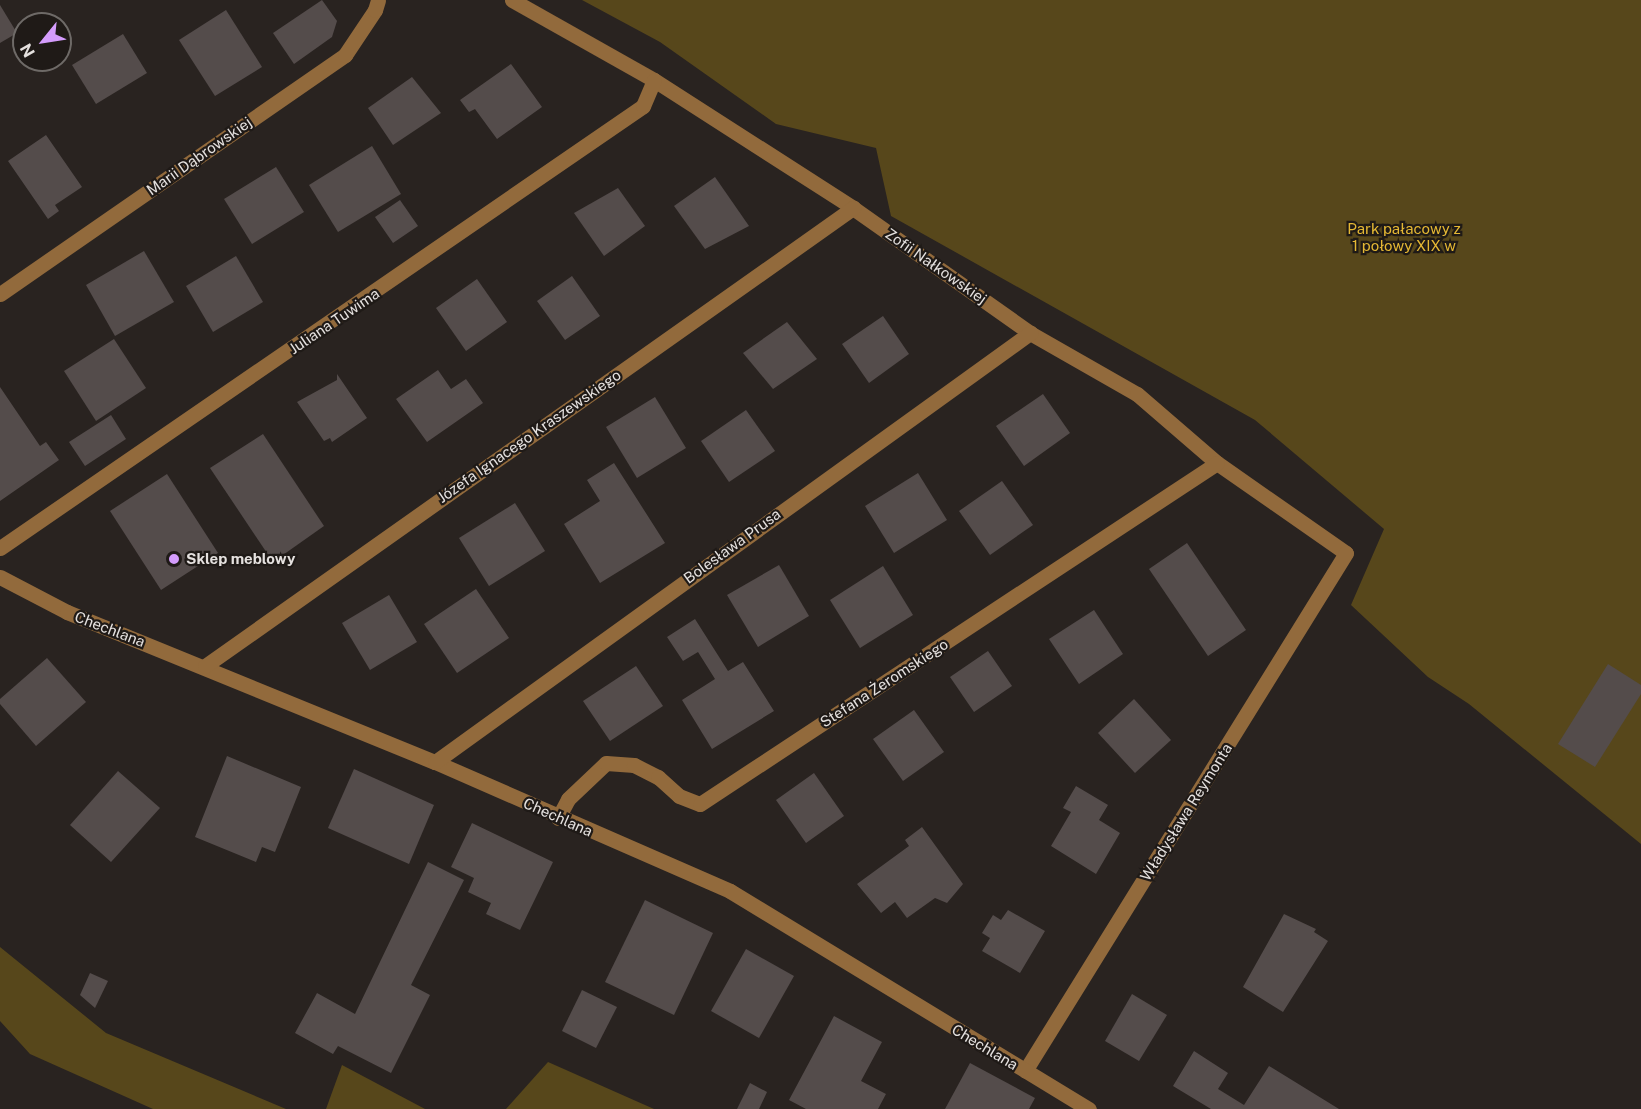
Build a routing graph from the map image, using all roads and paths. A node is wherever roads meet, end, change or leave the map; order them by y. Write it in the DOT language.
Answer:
graph roads {
  1 [pos="378,0"];
  2 [pos="512,0"];
  3 [pos="654,80"];
  4 [pos="853,208"];
  5 [pos="0,294"];
  6 [pos="1030,333"];
  7 [pos="1217,463"];
  8 [pos="0,548"];
  9 [pos="1346,553"];
  10 [pos="0,577"];
  11 [pos="205,666"];
  12 [pos="435,762"];
  13 [pos="558,818"];
  14 [pos="1025,1071"];
  15 [pos="1089,1109"];
  1 -- 5 [label="street, Marii Dąbrowskiej"];
  2 -- 3 [label="street, Zofii Nałkowskiej"];
  3 -- 4 [label="street, Zofii Nałkowskiej"];
  3 -- 8 [label="street, Juliana Tuwima"];
  4 -- 6 [label="street, Zofii Nałkowskiej"];
  4 -- 11 [label="street, Józefa Ignacego Kraszewskiego"];
  6 -- 7 [label="street, Zofii Nałkowskiej"];
  6 -- 12 [label="street, Bolesława Prusa"];
  7 -- 9 [label="street, Zofii Nałkowskiej"];
  7 -- 13 [label="street, Stefana Żeromskiego"];
  9 -- 14 [label="street, Władysława Reymonta"];
  10 -- 11 [label="street, Chechlana"];
  11 -- 12 [label="street, Chechlana"];
  12 -- 13 [label="street, Chechlana"];
  13 -- 14 [label="street, Chechlana"];
  14 -- 15 [label="street, Chechlana"];
}
